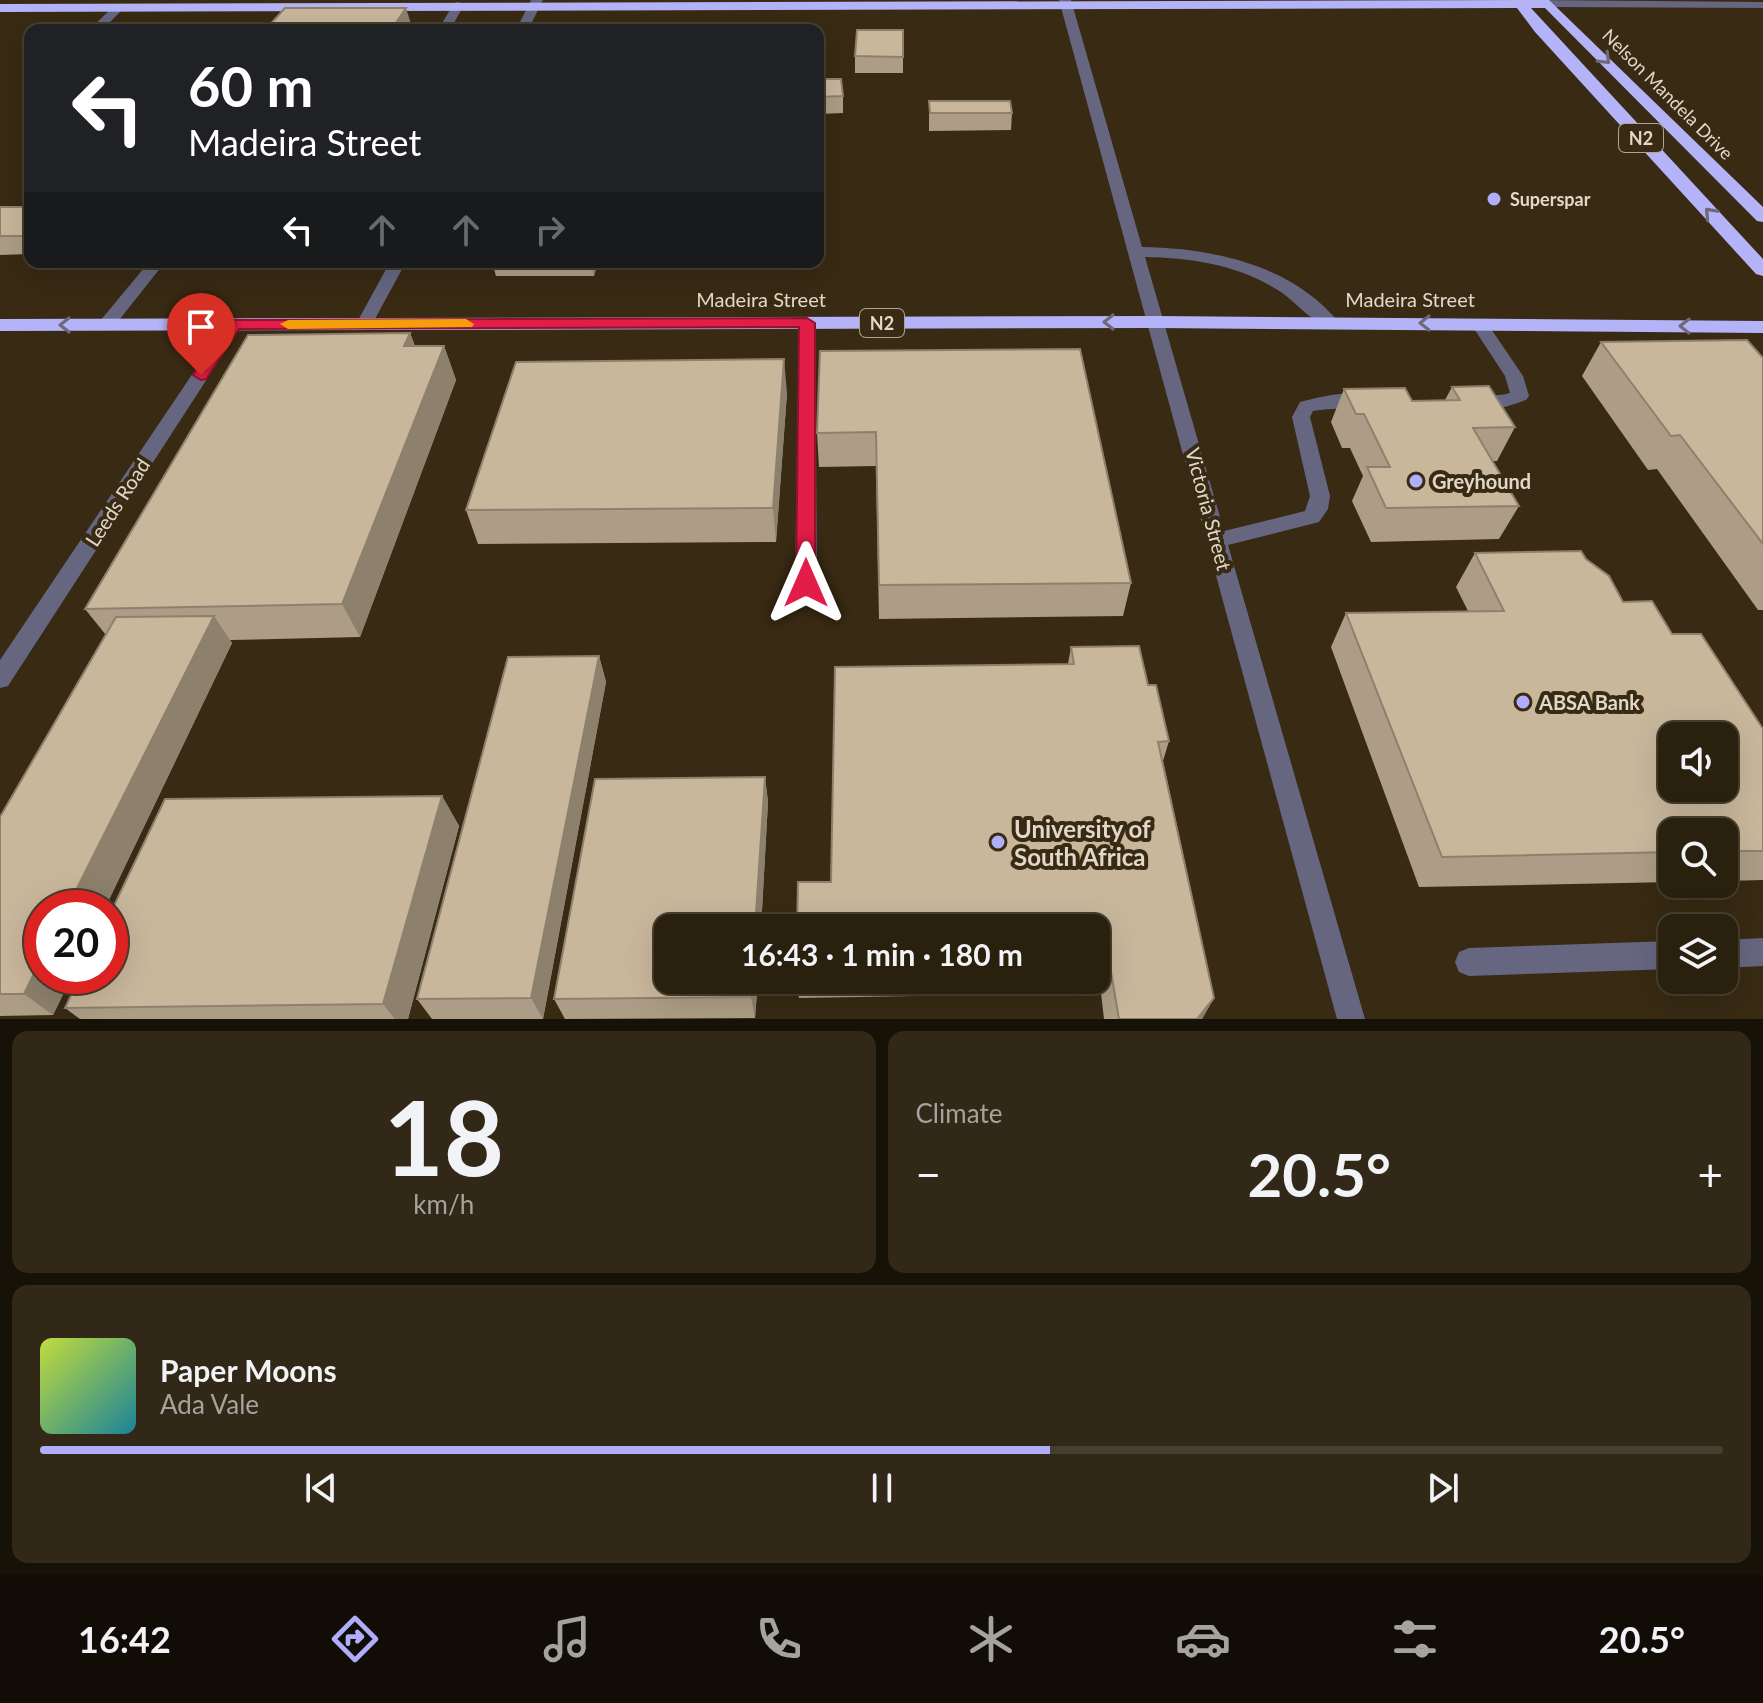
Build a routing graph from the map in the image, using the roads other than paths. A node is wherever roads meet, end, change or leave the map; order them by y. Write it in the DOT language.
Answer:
graph roads {
  1 [pos="536,2"];
  2 [pos="1520,2"];
  3 [pos="1546,2"];
  4 [pos="392,3"];
  5 [pos="1066,4"];
  6 [pos="458,5"];
  7 [pos="1763,5"];
  8 [pos="119,7"];
  9 [pos="0,8"];
  10 [pos="101,24"];
  11 [pos="447,24"];
  12 [pos="525,24"];
  13 [pos="1763,217"];
  14 [pos="1137,252"];
  15 [pos="152,268"];
  16 [pos="395,268"];
  17 [pos="1763,270"];
  18 [pos="1157,322"];
  19 [pos="807,323"];
  20 [pos="1331,323"];
  21 [pos="364,324"];
  22 [pos="1479,324"];
  23 [pos="0,325"];
  24 [pos="106,325"];
  25 [pos="234,325"];
  26 [pos="1763,327"];
  27 [pos="1387,401"];
  28 [pos="1450,402"];
  29 [pos="1218,540"];
  30 [pos="806,583"];
  31 [pos="0,679"];
  32 [pos="1763,952"];
  33 [pos="1738,953"];
  34 [pos="1658,955"];
  35 [pos="1469,962"];
  36 [pos="1351,1019"];
  1 -- 5 [label="highway"];
  1 -- 6 [label="highway"];
  1 -- 12 [label="street"];
  2 -- 3 [label="highway"];
  2 -- 5 [label="highway"];
  17 -- 2 [label="highway, N2, one-way"];
  3 -- 7 [label="street"];
  3 -- 13 [label="highway, Nelson Mandela Drive / N2, one-way"];
  4 -- 6 [label="highway"];
  4 -- 8 [label="highway"];
  5 -- 14 [label="street, Victoria Street"];
  6 -- 11 [label="street"];
  8 -- 9 [label="highway"];
  8 -- 10 [label="street"];
  14 -- 18 [label="street, Victoria Street"];
  14 -- 20 [label="street"];
  15 -- 24 [label="street"];
  16 -- 21 [label="street"];
  18 -- 19 [label="highway, Madeira Street / N2, one-way"];
  18 -- 20 [label="highway, Madeira Street / N2"];
  18 -- 29 [label="street, Victoria Street"];
  19 -- 21 [label="highway, Madeira Street / N2"];
  19 -- 30 [label="street"];
  22 -- 20 [label="highway, Madeira Street / N2, one-way"];
  21 -- 25 [label="highway, Madeira Street / N2"];
  26 -- 22 [label="highway, Madeira Street / N2, one-way"];
  22 -- 28 [label="street"];
  24 -- 23 [label="highway, Madeira Street / N2, one-way"];
  24 -- 25 [label="highway, Madeira Street / N2"];
  25 -- 31 [label="street, Leeds Road"];
  27 -- 29 [label="street"];
  29 -- 36 [label="street, Victoria Street"];
  32 -- 33 [label="street"];
  34 -- 35 [label="street"];
}
